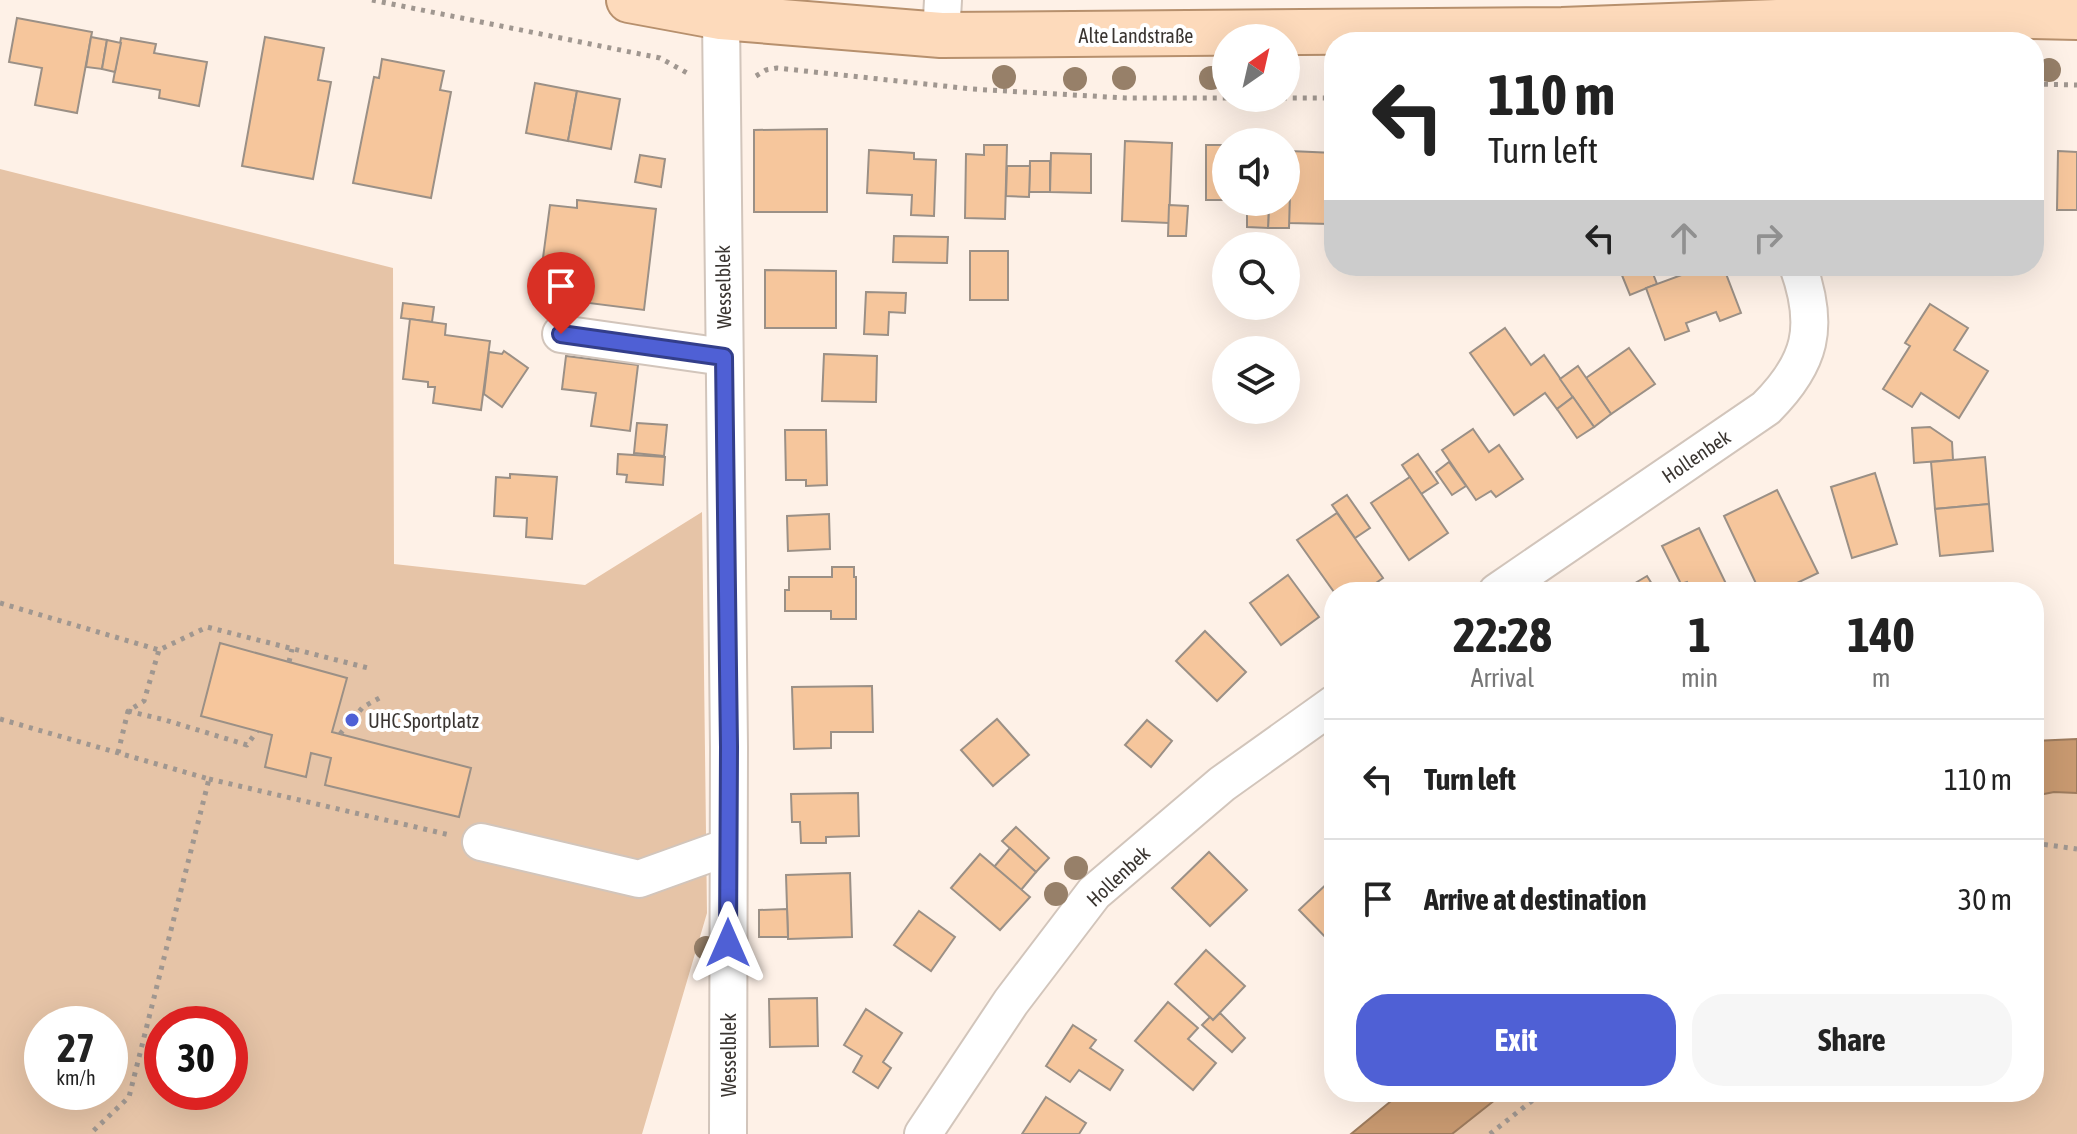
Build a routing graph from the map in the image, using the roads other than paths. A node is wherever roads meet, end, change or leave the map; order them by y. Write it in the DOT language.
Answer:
graph roads {
  1 [pos="629,0"];
  2 [pos="1993,8"];
  3 [pos="831,13"];
  4 [pos="1562,15"];
  5 [pos="721,17"];
  6 [pos="2077,17"];
  7 [pos="942,18"];
  8 [pos="1716,32"];
  9 [pos="1736,32"];
  10 [pos="1802,276"];
  11 [pos="561,334"];
  12 [pos="724,357"];
  13 [pos="1512,582"];
  14 [pos="1324,711"];
  15 [pos="481,842"];
  16 [pos="728,847"];
  17 [pos="728,1134"];
  18 [pos="923,1134"];
  1 -- 5 [label="main road, Alte Landstraße"];
  2 -- 6 [label="main road, Alte Landstraße"];
  2 -- 9 [label="main road, Alte Landstraße"];
  3 -- 5 [label="main road, Alte Landstraße"];
  3 -- 7 [label="main road, Alte Landstraße"];
  4 -- 7 [label="main road, Alte Landstraße"];
  4 -- 8 [label="main road, Alte Landstraße"];
  5 -- 12 [label="street, Wesselblek"];
  10 -- 13 [label="street, Hollenbek"];
  11 -- 12 [label="street"];
  12 -- 16 [label="street, Wesselblek"];
  14 -- 18 [label="street, Hollenbek"];
  15 -- 16 [label="street"];
  16 -- 17 [label="street, Wesselblek"];
}
